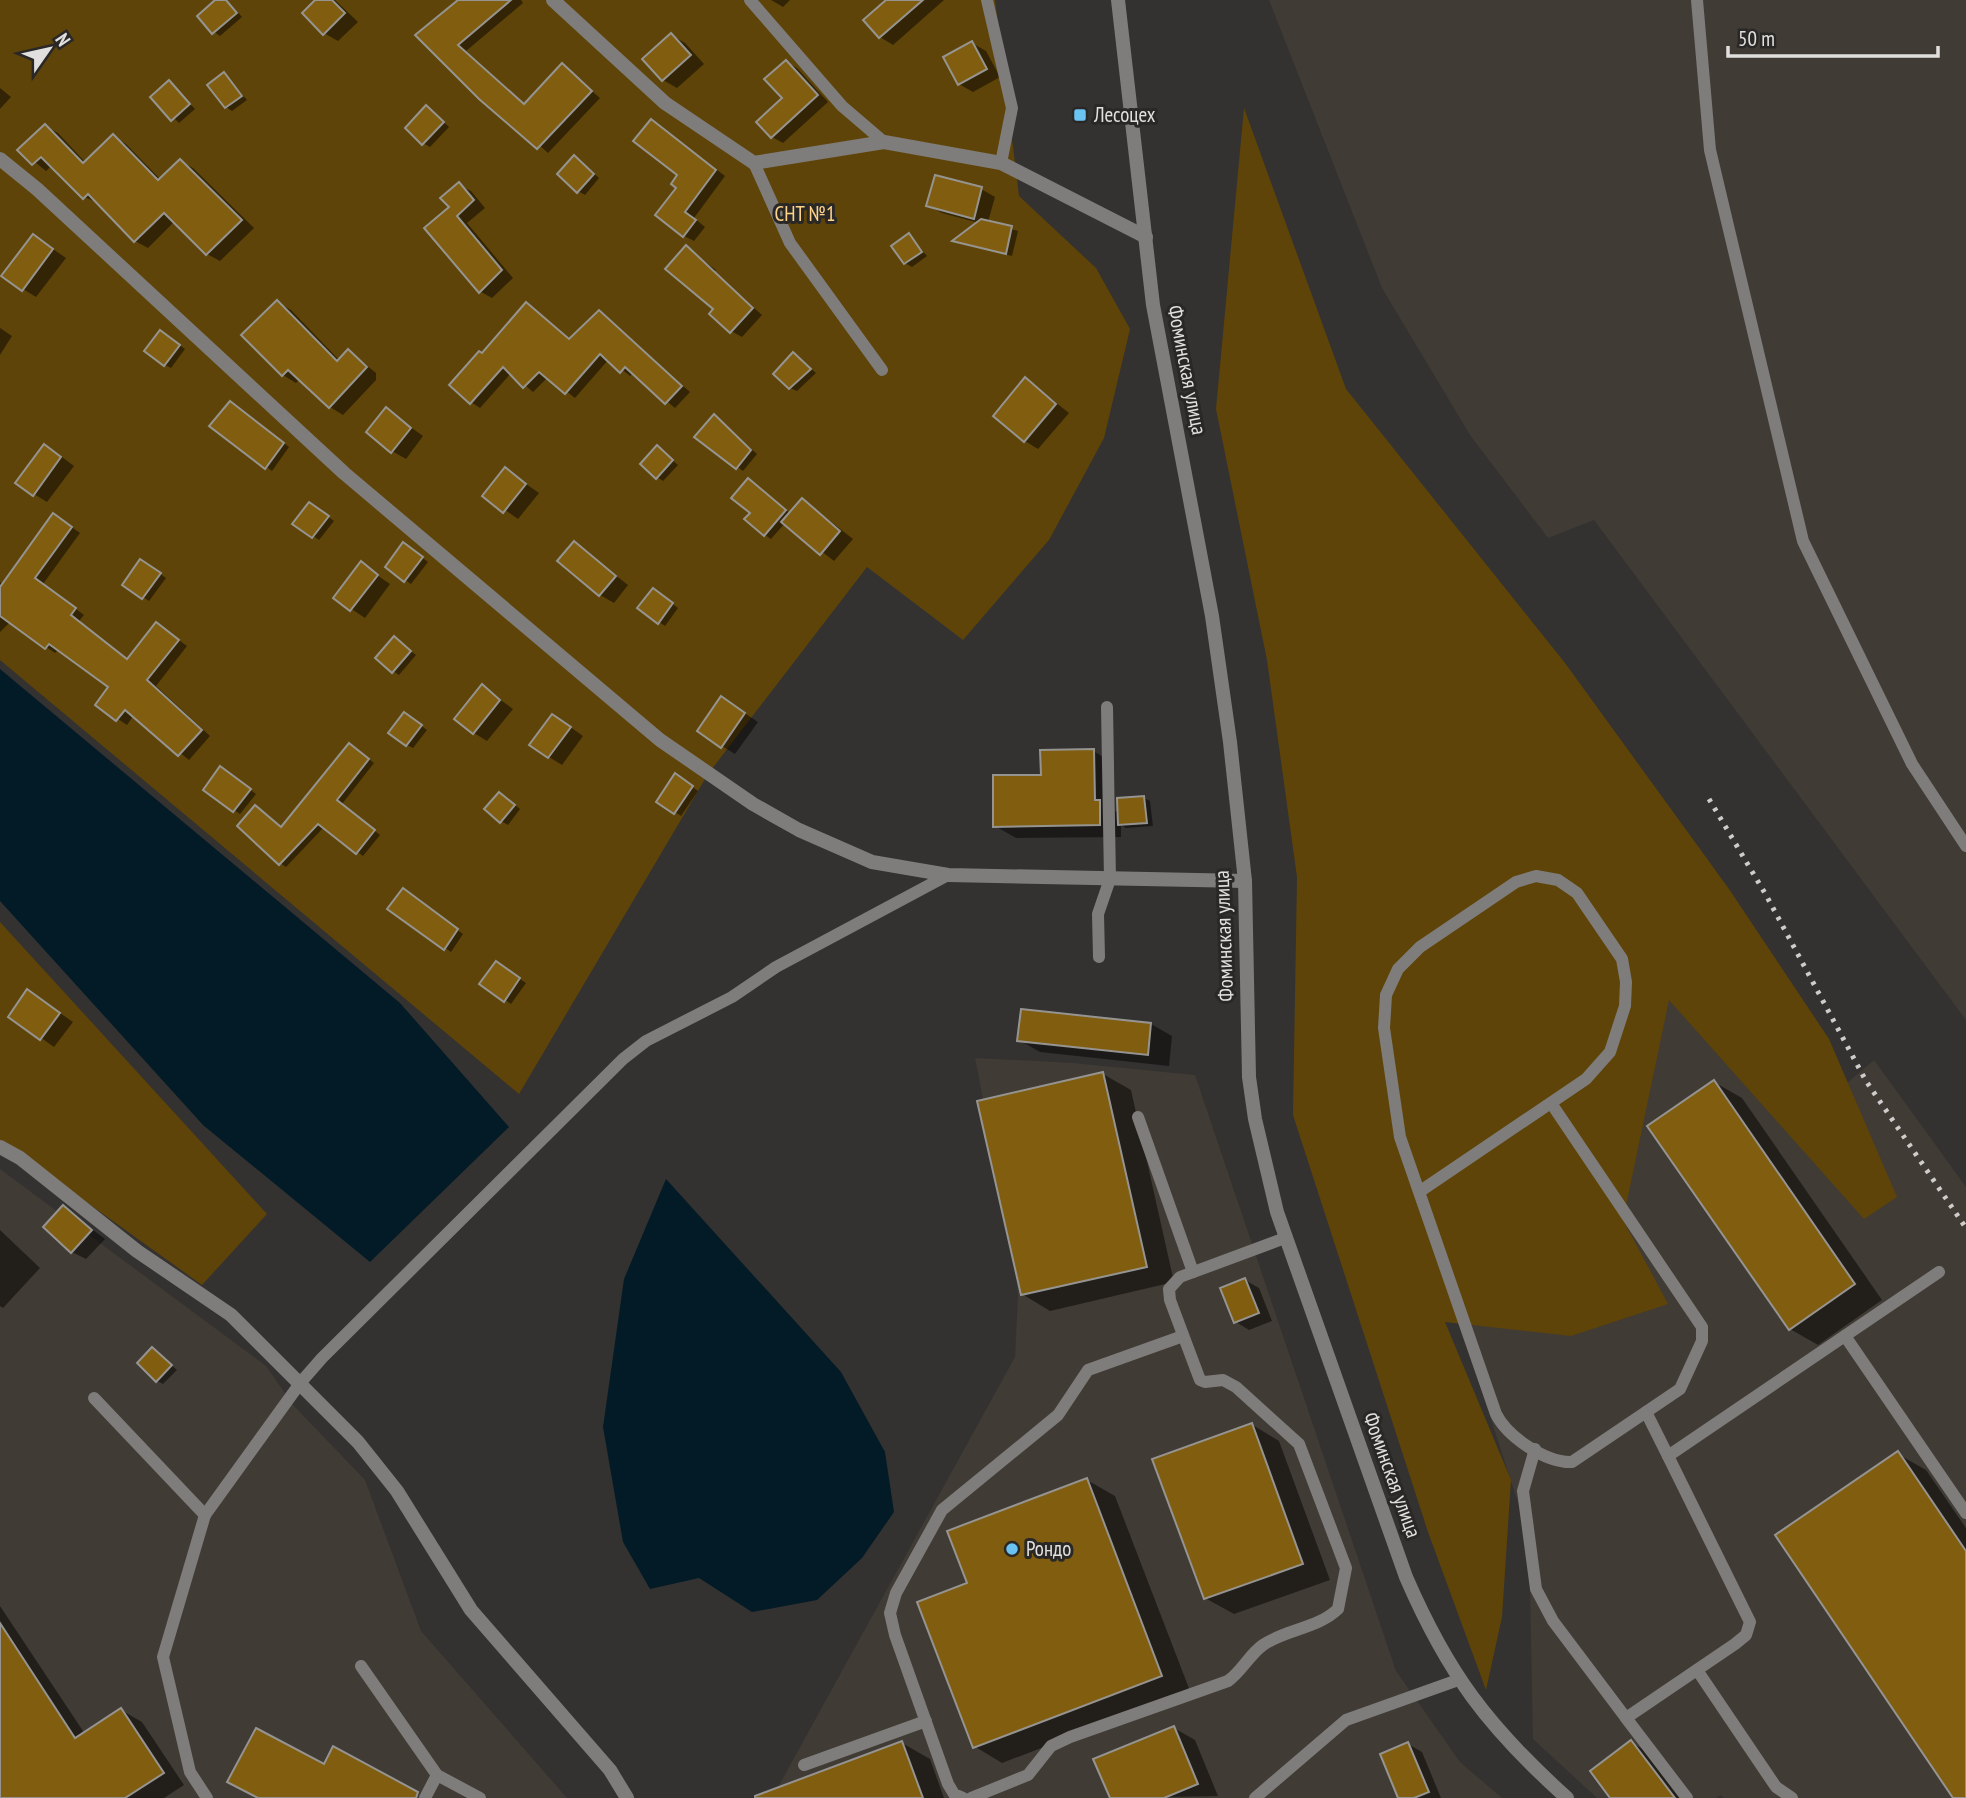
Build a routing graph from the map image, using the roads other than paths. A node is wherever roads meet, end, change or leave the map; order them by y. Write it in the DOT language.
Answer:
graph roads {
  1 [pos="553,0"];
  2 [pos="750,0"];
  3 [pos="987,0"];
  4 [pos="1118,0"];
  5 [pos="1697,0"];
  6 [pos="884,142"];
  7 [pos="0,159"];
  8 [pos="754,163"];
  9 [pos="1001,163"];
  10 [pos="1146,237"];
  11 [pos="882,370"];
  12 [pos="1107,707"];
  13 [pos="1966,846"];
  14 [pos="948,876"];
  15 [pos="1110,879"];
  16 [pos="1245,881"];
  17 [pos="1099,957"];
  18 [pos="1551,1102"];
  19 [pos="1138,1117"];
  20 [pos="0,1147"];
  21 [pos="1419,1192"];
  22 [pos="1285,1238"];
  23 [pos="1193,1272"];
  24 [pos="1939,1272"];
  25 [pos="1183,1336"];
  26 [pos="1846,1336"];
  27 [pos="300,1382"];
  28 [pos="94,1398"];
  29 [pos="1646,1412"];
  30 [pos="1535,1448"];
  31 [pos="1668,1456"];
  32 [pos="1966,1513"];
  33 [pos="205,1515"];
  34 [pos="361,1666"];
  35 [pos="1696,1670"];
  36 [pos="1458,1680"];
  37 [pos="1626,1718"];
  38 [pos="926,1721"];
  39 [pos="804,1765"];
  40 [pos="437,1775"];
  41 [pos="1272,1792"];
  42 [pos="207,1798"];
  43 [pos="425,1798"];
  44 [pos="480,1798"];
  45 [pos="627,1798"];
  46 [pos="963,1798"];
  47 [pos="971,1798"];
  48 [pos="1255,1798"];
  49 [pos="1567,1798"];
  50 [pos="1687,1798"];
  51 [pos="1792,1798"];
  1 -- 8 [label="street"];
  2 -- 6 [label="lane"];
  3 -- 9 [label="lane"];
  4 -- 10 [label="street, Фоминская улица"];
  5 -- 13 [label="lane"];
  6 -- 8 [label="street"];
  6 -- 9 [label="street"];
  7 -- 14 [label="street"];
  8 -- 11 [label="lane"];
  9 -- 10 [label="street"];
  10 -- 16 [label="street, Фоминская улица"];
  12 -- 15 [label="lane"];
  14 -- 15 [label="street"];
  14 -- 27 [label="lane"];
  15 -- 16 [label="street"];
  15 -- 17 [label="lane"];
  16 -- 22 [label="street, Фоминская улица"];
  18 -- 21 [label="lane"];
  18 -- 21 [label="lane"];
  18 -- 29 [label="lane"];
  19 -- 23 [label="lane"];
  20 -- 27 [label="street"];
  21 -- 30 [label="lane"];
  22 -- 23 [label="lane"];
  22 -- 36 [label="street, Фоминская улица"];
  23 -- 25 [label="lane"];
  24 -- 26 [label="lane"];
  25 -- 38 [label="lane"];
  25 -- 47 [label="lane"];
  26 -- 31 [label="lane"];
  26 -- 32 [label="lane"];
  27 -- 33 [label="lane"];
  27 -- 45 [label="street"];
  28 -- 33 [label="lane"];
  29 -- 30 [label="lane"];
  29 -- 31 [label="lane"];
  30 -- 37 [label="lane"];
  31 -- 35 [label="lane"];
  33 -- 42 [label="lane"];
  34 -- 40 [label="lane"];
  35 -- 37 [label="lane"];
  35 -- 51 [label="lane"];
  36 -- 41 [label="lane"];
  36 -- 49 [label="street, Фоминская улица"];
  37 -- 50 [label="lane"];
  38 -- 39 [label="lane"];
  38 -- 46 [label="lane"];
  40 -- 43 [label="lane"];
  40 -- 44 [label="lane"];
  41 -- 48 [label="lane"];
}
